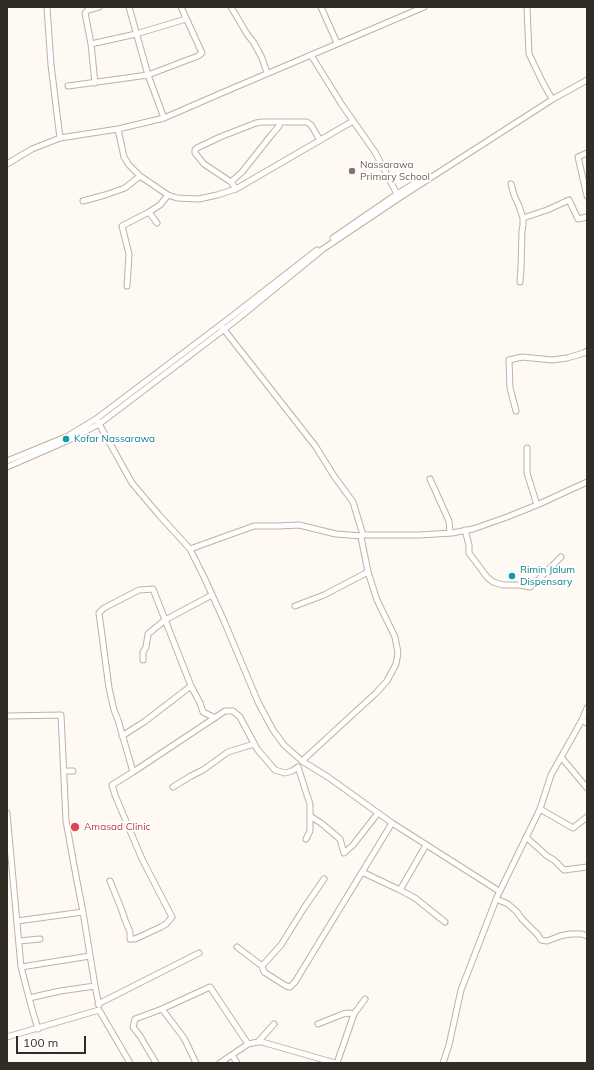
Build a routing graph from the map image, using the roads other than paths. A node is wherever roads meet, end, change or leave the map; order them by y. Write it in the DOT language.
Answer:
graph roads {
  1 [pos="47,7"];
  2 [pos="99,7"];
  3 [pos="129,7"];
  4 [pos="181,7"];
  5 [pos="231,7"];
  6 [pos="321,7"];
  7 [pos="424,7"];
  8 [pos="527,7"];
  9 [pos="186,19"];
  10 [pos="136,34"];
  11 [pos="337,43"];
  12 [pos="91,44"];
  13 [pos="311,55"];
  14 [pos="267,73"];
  15 [pos="148,75"];
  16 [pos="587,76"];
  17 [pos="587,80"];
  18 [pos="96,83"];
  19 [pos="68,86"];
  20 [pos="552,97"];
  21 [pos="164,118"];
  22 [pos="352,121"];
  23 [pos="280,122"];
  24 [pos="118,129"];
  25 [pos="60,138"];
  26 [pos="320,140"];
  27 [pos="587,153"];
  28 [pos="7,164"];
  29 [pos="140,176"];
  30 [pos="231,182"];
  31 [pos="511,184"];
  32 [pos="236,190"];
  33 [pos="397,194"];
  34 [pos="168,195"];
  35 [pos="587,196"];
  36 [pos="83,201"];
  37 [pos="150,212"];
  38 [pos="587,217"];
  39 [pos="523,218"];
  40 [pos="157,223"];
  41 [pos="520,282"];
  42 [pos="127,286"];
  43 [pos="222,327"];
  44 [pos="587,351"];
  45 [pos="516,411"];
  46 [pos="98,422"];
  47 [pos="527,448"];
  48 [pos="7,460"];
  49 [pos="7,467"];
  50 [pos="430,479"];
  51 [pos="587,483"];
  52 [pos="537,505"];
  53 [pos="466,530"];
  54 [pos="450,533"];
  55 [pos="362,536"];
  56 [pos="190,549"];
  57 [pos="561,557"];
  58 [pos="368,572"];
  59 [pos="212,595"];
  60 [pos="295,606"];
  61 [pos="166,620"];
  62 [pos="143,660"];
  63 [pos="191,686"];
  64 [pos="587,708"];
  65 [pos="7,716"];
  66 [pos="215,718"];
  67 [pos="582,720"];
  68 [pos="587,723"];
  69 [pos="122,736"];
  70 [pos="254,744"];
  71 [pos="561,758"];
  72 [pos="302,761"];
  73 [pos="64,771"];
  74 [pos="73,771"];
  75 [pos="133,772"];
  76 [pos="173,787"];
  77 [pos="587,788"];
  78 [pos="540,809"];
  79 [pos="7,813"];
  80 [pos="378,813"];
  81 [pos="310,816"];
  82 [pos="587,817"];
  83 [pos="392,823"];
  84 [pos="526,837"];
  85 [pos="306,839"];
  86 [pos="426,845"];
  87 [pos="587,867"];
  88 [pos="362,872"];
  89 [pos="324,879"];
  90 [pos="110,881"];
  91 [pos="400,890"];
  92 [pos="499,892"];
  93 [pos="496,899"];
  94 [pos="83,912"];
  95 [pos="17,921"];
  96 [pos="444,922"];
  97 [pos="587,936"];
  98 [pos="40,939"];
  99 [pos="19,942"];
  100 [pos="237,947"];
  101 [pos="200,953"];
  102 [pos="90,956"];
  103 [pos="262,966"];
  104 [pos="22,967"];
  105 [pos="95,986"];
  106 [pos="29,998"];
  107 [pos="365,999"];
  108 [pos="98,1004"];
  109 [pos="162,1009"];
  110 [pos="99,1010"];
  111 [pos="354,1014"];
  112 [pos="274,1024"];
  113 [pos="318,1024"];
  114 [pos="38,1029"];
  115 [pos="7,1037"];
  116 [pos="258,1042"];
  117 [pos="248,1044"];
  118 [pos="232,1055"];
  119 [pos="130,1063"];
  120 [pos="156,1063"];
  121 [pos="196,1063"];
  122 [pos="220,1063"];
  123 [pos="237,1063"];
  124 [pos="336,1063"];
  125 [pos="444,1063"];
  1 -- 25 [label="street"];
  2 -- 12 [label="street"];
  3 -- 10 [label="street"];
  4 -- 9 [label="street"];
  5 -- 14 [label="street"];
  6 -- 11 [label="street"];
  7 -- 11 [label="street"];
  8 -- 20 [label="street"];
  9 -- 10 [label="street"];
  9 -- 15 [label="street"];
  10 -- 12 [label="street"];
  10 -- 15 [label="street"];
  11 -- 13 [label="street"];
  12 -- 18 [label="street"];
  13 -- 14 [label="street"];
  13 -- 22 [label="street"];
  14 -- 21 [label="street"];
  15 -- 18 [label="street"];
  15 -- 21 [label="street"];
  16 -- 20 [label="street"];
  17 -- 43 [label="street"];
  18 -- 19 [label="street"];
  20 -- 33 [label="street"];
  21 -- 24 [label="street"];
  22 -- 26 [label="street"];
  22 -- 33 [label="street"];
  23 -- 26 [label="street"];
  23 -- 30 [label="street"];
  23 -- 30 [label="street"];
  24 -- 25 [label="street"];
  24 -- 29 [label="street"];
  25 -- 28 [label="street"];
  26 -- 32 [label="street"];
  27 -- 35 [label="street"];
  29 -- 34 [label="street"];
  29 -- 36 [label="street"];
  30 -- 32 [label="street"];
  31 -- 39 [label="street"];
  32 -- 34 [label="street"];
  33 -- 43 [label="street"];
  34 -- 37 [label="street"];
  37 -- 40 [label="street"];
  37 -- 42 [label="street"];
  38 -- 39 [label="street"];
  39 -- 41 [label="street"];
  43 -- 46 [label="street"];
  43 -- 55 [label="street"];
  44 -- 45 [label="street"];
  46 -- 48 [label="street"];
  46 -- 49 [label="street"];
  46 -- 56 [label="street"];
  47 -- 52 [label="street"];
  50 -- 54 [label="street"];
  51 -- 52 [label="street"];
  52 -- 53 [label="street"];
  53 -- 54 [label="street"];
  53 -- 57 [label="street"];
  54 -- 55 [label="street"];
  55 -- 56 [label="street"];
  55 -- 58 [label="street"];
  56 -- 59 [label="street"];
  58 -- 60 [label="street"];
  58 -- 72 [label="street"];
  59 -- 61 [label="street"];
  59 -- 72 [label="street"];
  61 -- 62 [label="street"];
  61 -- 63 [label="street"];
  61 -- 69 [label="street"];
  63 -- 66 [label="street"];
  63 -- 69 [label="street"];
  64 -- 67 [label="street"];
  65 -- 73 [label="street"];
  66 -- 70 [label="street"];
  66 -- 75 [label="street"];
  67 -- 68 [label="street"];
  67 -- 71 [label="street"];
  69 -- 75 [label="street"];
  70 -- 76 [label="street"];
  70 -- 81 [label="street"];
  71 -- 77 [label="street"];
  71 -- 78 [label="street"];
  72 -- 80 [label="street"];
  73 -- 74 [label="street"];
  73 -- 94 [label="street"];
  75 -- 90 [label="street"];
  78 -- 82 [label="street"];
  78 -- 84 [label="street"];
  79 -- 95 [label="street"];
  80 -- 81 [label="street"];
  80 -- 83 [label="street"];
  81 -- 85 [label="street"];
  83 -- 86 [label="street"];
  83 -- 88 [label="street"];
  84 -- 87 [label="street"];
  84 -- 92 [label="street"];
  86 -- 91 [label="street"];
  86 -- 92 [label="street"];
  88 -- 91 [label="street"];
  88 -- 103 [label="street"];
  89 -- 103 [label="street"];
  91 -- 96 [label="street"];
  92 -- 93 [label="street"];
  93 -- 97 [label="street"];
  93 -- 125 [label="street"];
  94 -- 95 [label="street"];
  94 -- 102 [label="street"];
  95 -- 99 [label="street"];
  98 -- 99 [label="street"];
  99 -- 104 [label="street"];
  100 -- 103 [label="street"];
  101 -- 108 [label="street"];
  102 -- 104 [label="street"];
  102 -- 105 [label="street"];
  104 -- 106 [label="street"];
  105 -- 106 [label="street"];
  105 -- 108 [label="street"];
  106 -- 114 [label="street"];
  107 -- 111 [label="street"];
  108 -- 110 [label="street"];
  109 -- 117 [label="street"];
  109 -- 120 [label="street"];
  109 -- 121 [label="street"];
  110 -- 114 [label="street"];
  110 -- 119 [label="street"];
  111 -- 113 [label="street"];
  111 -- 124 [label="street"];
  112 -- 116 [label="street"];
  114 -- 115 [label="street"];
  116 -- 117 [label="street"];
  116 -- 124 [label="street"];
  117 -- 118 [label="street"];
  118 -- 122 [label="street"];
  118 -- 123 [label="street"];
}
